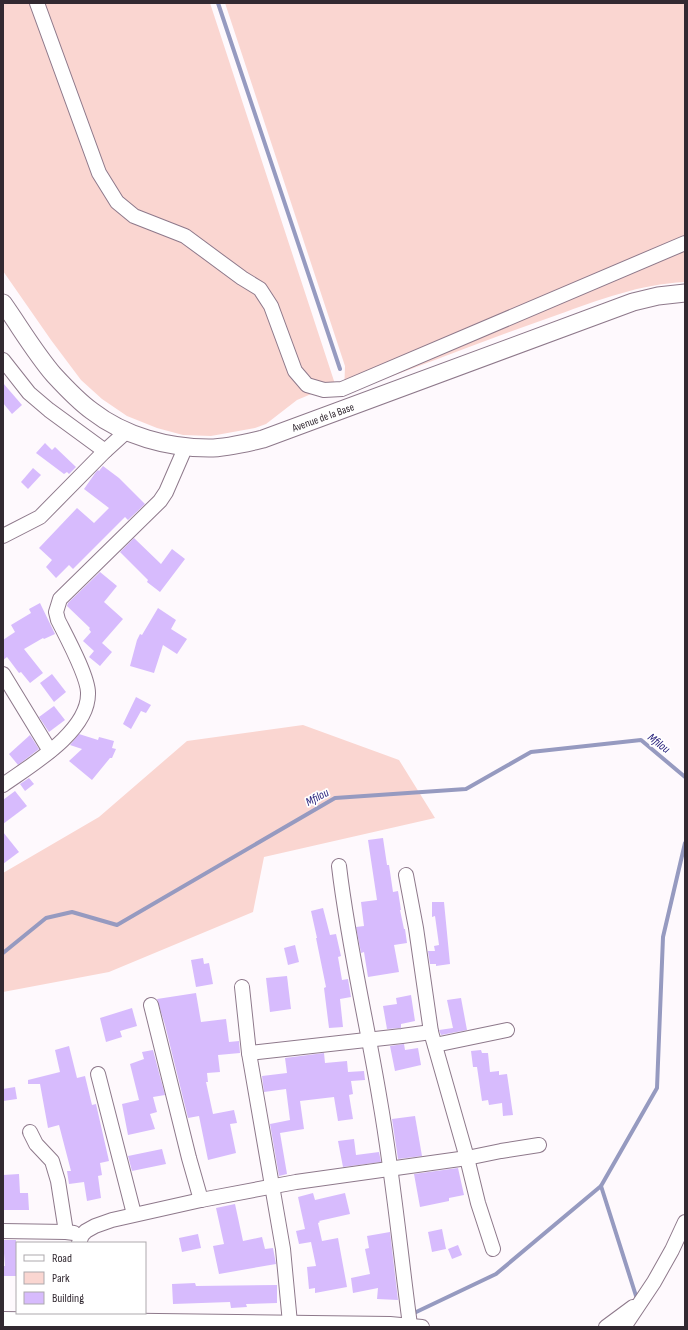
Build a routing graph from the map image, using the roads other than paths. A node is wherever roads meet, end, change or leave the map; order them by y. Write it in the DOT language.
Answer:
graph roads {
  1 [pos="37,3"];
  2 [pos="685,243"];
  3 [pos="685,293"];
  4 [pos="3,303"];
  5 [pos="3,360"];
  6 [pos="127,431"];
  7 [pos="186,446"];
  8 [pos="105,451"];
  9 [pos="3,536"];
  10 [pos="3,674"];
  11 [pos="50,751"];
  12 [pos="3,784"];
  13 [pos="339,866"];
  14 [pos="406,876"];
  15 [pos="242,987"];
  16 [pos="151,1005"];
  17 [pos="507,1030"];
  18 [pos="433,1038"];
  19 [pos="370,1039"];
  20 [pos="249,1052"];
  21 [pos="98,1074"];
  22 [pos="30,1132"];
  23 [pos="539,1145"];
  24 [pos="467,1158"];
  25 [pos="390,1169"];
  26 [pos="273,1187"];
  27 [pos="201,1200"];
  28 [pos="134,1214"];
  29 [pos="685,1222"];
  30 [pos="3,1231"];
  31 [pos="66,1232"];
  32 [pos="81,1239"];
  33 [pos="492,1249"];
  34 [pos="642,1301"];
  35 [pos="3,1319"];
  36 [pos="75,1320"];
  37 [pos="290,1323"];
  38 [pos="390,1325"];
  39 [pos="416,1326"];
  40 [pos="606,1327"];
  41 [pos="624,1327"];
  1 -- 2 [label="street"];
  3 -- 7 [label="main road, Avenue de la Base"];
  4 -- 6 [label="main road, Avenue de la Base"];
  5 -- 8 [label="street"];
  6 -- 7 [label="main road, Avenue de la Base"];
  6 -- 8 [label="street"];
  7 -- 11 [label="street"];
  8 -- 9 [label="street"];
  10 -- 11 [label="street"];
  11 -- 12 [label="street"];
  13 -- 19 [label="street"];
  14 -- 18 [label="street"];
  15 -- 20 [label="street"];
  16 -- 27 [label="street"];
  17 -- 18 [label="street"];
  18 -- 19 [label="street"];
  18 -- 24 [label="street"];
  19 -- 20 [label="street"];
  19 -- 25 [label="street"];
  20 -- 26 [label="street"];
  21 -- 28 [label="street"];
  22 -- 31 [label="street"];
  23 -- 24 [label="street"];
  24 -- 25 [label="street"];
  24 -- 33 [label="street"];
  25 -- 26 [label="street"];
  25 -- 39 [label="street"];
  26 -- 27 [label="street"];
  26 -- 37 [label="street"];
  27 -- 28 [label="street"];
  28 -- 32 [label="street"];
  29 -- 34 [label="street"];
  30 -- 31 [label="street"];
  31 -- 32 [label="street"];
  34 -- 40 [label="street"];
  34 -- 41 [label="street"];
  35 -- 36 [label="street"];
  36 -- 37 [label="street"];
  37 -- 38 [label="street"];
  38 -- 39 [label="street"];
}
